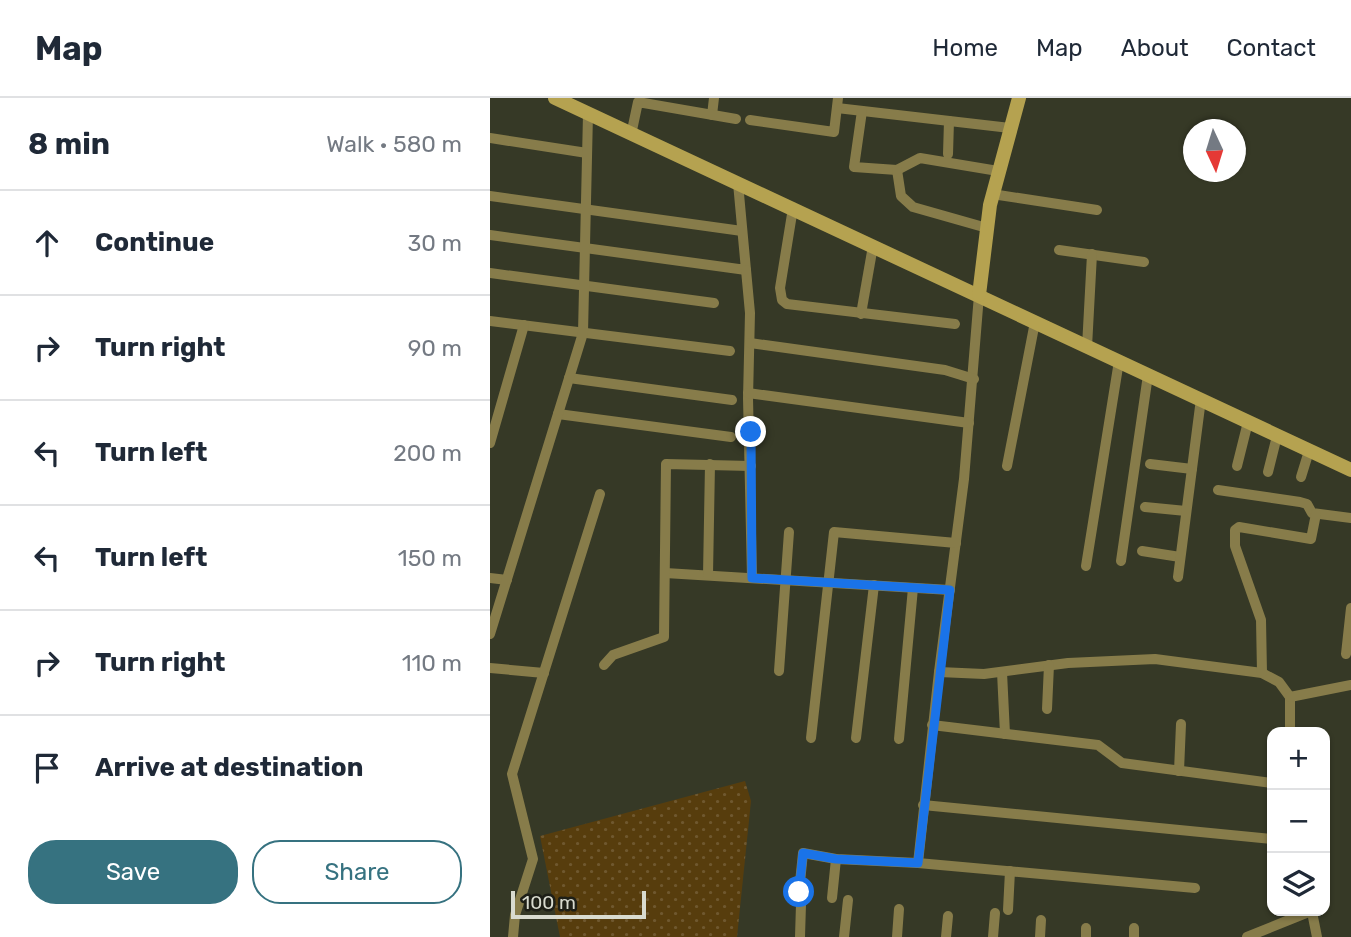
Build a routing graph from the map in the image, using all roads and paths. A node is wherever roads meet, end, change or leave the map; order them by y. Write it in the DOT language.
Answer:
graph roads {
  1 [pos="555,98"];
  2 [pos="714,98"];
  3 [pos="1019,98"];
  4 [pos="669,103"];
  5 [pos="838,103"];
  6 [pos="584,108"];
  7 [pos="863,111"];
  8 [pos="712,115"];
  9 [pos="736,118"];
  10 [pos="750,120"];
  11 [pos="949,121"];
  12 [pos="1010,128"];
  13 [pos="631,135"];
  14 [pos="490,138"];
  15 [pos="587,153"];
  16 [pos="948,154"];
  17 [pos="897,170"];
  18 [pos="998,171"];
  19 [pos="738,183"];
  20 [pos="992,194"];
  21 [pos="490,196"];
  22 [pos="793,208"];
  23 [pos="586,209"];
  24 [pos="1097,210"];
  25 [pos="987,228"];
  26 [pos="742,231"];
  27 [pos="490,235"];
  28 [pos="873,246"];
  29 [pos="584,248"];
  30 [pos="1059,250"];
  31 [pos="1092,254"];
  32 [pos="1144,262"];
  33 [pos="746,270"];
  34 [pos="490,273"];
  35 [pos="583,285"];
  36 [pos="979,295"];
  37 [pos="714,303"];
  38 [pos="861,314"];
  39 [pos="490,321"];
  40 [pos="1035,322"];
  41 [pos="955,324"];
  42 [pos="524,325"];
  43 [pos="583,333"];
  44 [pos="750,342"];
  45 [pos="1087,346"];
  46 [pos="730,351"];
  47 [pos="1119,361"];
  48 [pos="1148,375"];
  49 [pos="569,378"];
  50 [pos="974,379"];
  51 [pos="748,393"];
  52 [pos="1201,399"];
  53 [pos="732,400"];
  54 [pos="558,414"];
  55 [pos="1248,422"];
  56 [pos="969,423"];
  57 [pos="1277,436"];
  58 [pos="731,437"];
  59 [pos="490,443"];
  60 [pos="1309,451"];
  61 [pos="710,464"];
  62 [pos="1150,464"];
  63 [pos="751,466"];
  64 [pos="1007,466"];
  65 [pos="1237,467"];
  66 [pos="1192,469"];
  67 [pos="1351,470"];
  68 [pos="1268,472"];
  69 [pos="1301,477"];
  70 [pos="1219,490"];
  71 [pos="600,494"];
  72 [pos="1145,508"];
  73 [pos="1186,511"];
  74 [pos="1316,514"];
  75 [pos="1351,518"];
  76 [pos="789,532"];
  77 [pos="956,543"];
  78 [pos="1142,551"];
  79 [pos="1180,556"];
  80 [pos="1121,561"];
  81 [pos="1086,566"];
  82 [pos="665,573"];
  83 [pos="708,575"];
  84 [pos="1178,577"];
  85 [pos="490,578"];
  86 [pos="752,578"];
  87 [pos="507,580"];
  88 [pos="786,580"];
  89 [pos="830,583"];
  90 [pos="874,585"];
  91 [pos="913,587"];
  92 [pos="950,590"];
  93 [pos="1351,608"];
  94 [pos="490,634"];
  95 [pos="1346,654"];
  96 [pos="604,665"];
  97 [pos="1049,666"];
  98 [pos="490,668"];
  99 [pos="779,671"];
  100 [pos="939,672"];
  101 [pos="1002,672"];
  102 [pos="544,673"];
  103 [pos="1262,673"];
  104 [pos="1351,685"];
  105 [pos="1290,696"];
  106 [pos="1047,709"];
  107 [pos="1181,724"];
  108 [pos="932,725"];
  109 [pos="1290,727"];
  110 [pos="1005,734"];
  111 [pos="811,738"];
  112 [pos="856,738"];
  113 [pos="899,739"];
  114 [pos="1179,771"];
  115 [pos="1267,782"];
  116 [pos="923,805"];
  117 [pos="1267,839"];
  118 [pos="836,859"];
  119 [pos="918,863"];
  120 [pos="1010,872"];
  121 [pos="1195,888"];
  122 [pos="799,892"];
  123 [pos="832,898"];
  124 [pos="848,900"];
  125 [pos="801,904"];
  126 [pos="899,909"];
  127 [pos="1008,910"];
  128 [pos="995,913"];
  129 [pos="948,916"];
  130 [pos="1278,916"];
  131 [pos="1298,916"];
  132 [pos="1313,916"];
  133 [pos="1041,920"];
  134 [pos="1273,925"];
  135 [pos="513,937"];
  136 [pos="800,937"];
  137 [pos="844,937"];
  138 [pos="897,937"];
  139 [pos="946,937"];
  140 [pos="993,937"];
  141 [pos="1040,937"];
  142 [pos="1247,937"];
  143 [pos="1317,937"];
  1 -- 6 [label="street"];
  2 -- 8 [label="street"];
  3 -- 12 [label="street"];
  4 -- 8 [label="street"];
  4 -- 13 [label="street"];
  5 -- 7 [label="street"];
  5 -- 10 [label="street"];
  6 -- 13 [label="street"];
  6 -- 15 [label="street"];
  7 -- 11 [label="street"];
  7 -- 17 [label="street"];
  8 -- 9 [label="street"];
  11 -- 12 [label="street"];
  11 -- 16 [label="street"];
  12 -- 18 [label="street"];
  13 -- 19 [label="street"];
  14 -- 15 [label="street"];
  15 -- 23 [label="street"];
  17 -- 18 [label="street"];
  17 -- 25 [label="street"];
  18 -- 20 [label="street"];
  19 -- 22 [label="street"];
  19 -- 26 [label="street"];
  20 -- 24 [label="street"];
  20 -- 25 [label="street"];
  21 -- 23 [label="street"];
  22 -- 28 [label="street"];
  22 -- 38 [label="street"];
  23 -- 26 [label="street"];
  23 -- 29 [label="street"];
  25 -- 36 [label="street"];
  26 -- 33 [label="street"];
  27 -- 29 [label="street"];
  28 -- 36 [label="street"];
  28 -- 38 [label="street"];
  29 -- 33 [label="street"];
  29 -- 35 [label="street"];
  30 -- 31 [label="street"];
  31 -- 32 [label="street"];
  31 -- 45 [label="street"];
  33 -- 44 [label="street"];
  34 -- 35 [label="street"];
  35 -- 37 [label="street"];
  35 -- 43 [label="street"];
  36 -- 40 [label="street"];
  36 -- 50 [label="street"];
  38 -- 41 [label="street"];
  39 -- 42 [label="street"];
  40 -- 45 [label="street"];
  40 -- 64 [label="street"];
  42 -- 43 [label="street"];
  42 -- 59 [label="street"];
  43 -- 46 [label="street"];
  43 -- 49 [label="street"];
  44 -- 50 [label="street"];
  44 -- 51 [label="street"];
  45 -- 47 [label="street"];
  47 -- 48 [label="street"];
  47 -- 81 [label="street"];
  48 -- 52 [label="street"];
  48 -- 80 [label="street"];
  49 -- 53 [label="street"];
  49 -- 54 [label="street"];
  50 -- 56 [label="street"];
  51 -- 56 [label="street"];
  51 -- 63 [label="street"];
  52 -- 55 [label="street"];
  52 -- 66 [label="street"];
  54 -- 58 [label="street"];
  54 -- 87 [label="street"];
  55 -- 57 [label="street"];
  55 -- 65 [label="street"];
  56 -- 77 [label="street"];
  57 -- 60 [label="street"];
  57 -- 68 [label="street"];
  60 -- 67 [label="street"];
  60 -- 69 [label="street"];
  61 -- 63 [label="street"];
  61 -- 82 [label="street"];
  61 -- 83 [label="street"];
  62 -- 66 [label="street"];
  63 -- 86 [label="street"];
  66 -- 73 [label="street"];
  70 -- 74 [label="street"];
  71 -- 102 [label="street"];
  72 -- 73 [label="street"];
  73 -- 79 [label="street"];
  74 -- 75 [label="street"];
  74 -- 103 [label="street"];
  76 -- 88 [label="street"];
  77 -- 89 [label="street"];
  77 -- 92 [label="street"];
  78 -- 79 [label="street"];
  79 -- 84 [label="street"];
  82 -- 83 [label="street"];
  82 -- 96 [label="street"];
  83 -- 86 [label="street"];
  85 -- 87 [label="street"];
  86 -- 88 [label="street"];
  87 -- 94 [label="street"];
  88 -- 89 [label="street"];
  88 -- 99 [label="street"];
  89 -- 90 [label="street"];
  89 -- 111 [label="street"];
  90 -- 91 [label="street"];
  90 -- 112 [label="street"];
  91 -- 92 [label="street"];
  91 -- 113 [label="street"];
  92 -- 100 [label="street"];
  93 -- 95 [label="street"];
  97 -- 101 [label="street"];
  97 -- 103 [label="street"];
  97 -- 106 [label="street"];
  98 -- 102 [label="street"];
  100 -- 101 [label="street"];
  100 -- 108 [label="street"];
  101 -- 110 [label="street"];
  102 -- 135 [label="street"];
  103 -- 105 [label="street"];
  104 -- 105 [label="street"];
  105 -- 109 [label="street"];
  107 -- 114 [label="street"];
  108 -- 110 [label="street"];
  108 -- 116 [label="street"];
  110 -- 114 [label="street"];
  114 -- 115 [label="street"];
  116 -- 117 [label="street"];
  116 -- 119 [label="street"];
  118 -- 119 [label="street"];
  118 -- 122 [label="street"];
  118 -- 123 [label="street"];
  119 -- 120 [label="street"];
  120 -- 121 [label="street"];
  120 -- 127 [label="street"];
  124 -- 137 [label="street"];
  125 -- 136 [label="street"];
  126 -- 138 [label="street"];
  128 -- 140 [label="street"];
  129 -- 139 [label="street"];
  130 -- 134 [label="street"];
  131 -- 134 [label="street"];
  132 -- 143 [label="street"];
  133 -- 141 [label="street"];
  134 -- 142 [label="street"];
}
